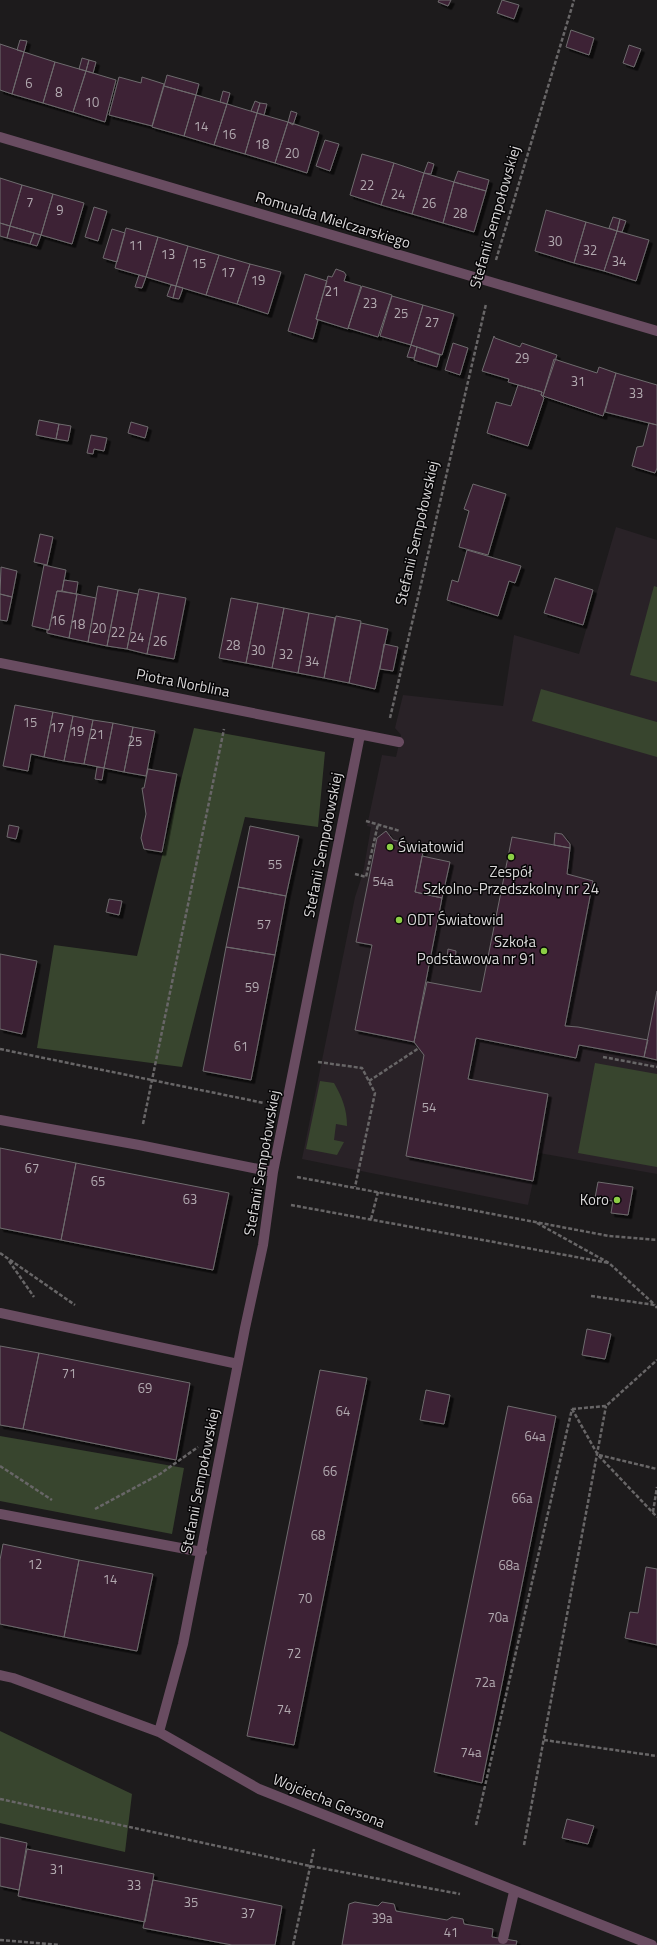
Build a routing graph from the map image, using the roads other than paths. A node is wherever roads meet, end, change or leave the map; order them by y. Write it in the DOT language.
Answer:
graph roads {
  1 [pos="0,137"];
  2 [pos="657,331"];
  3 [pos="0,663"];
  4 [pos="360,735"];
  5 [pos="399,742"];
  6 [pos="0,1120"];
  7 [pos="273,1172"];
  8 [pos="0,1313"];
  9 [pos="238,1364"];
  10 [pos="0,1514"];
  11 [pos="202,1552"];
  12 [pos="0,1675"];
  13 [pos="159,1732"];
  14 [pos="514,1892"];
  15 [pos="503,1939"];
  16 [pos="652,1945"];
  1 -- 2 [label="street, Romualda Mielczarskiego"];
  3 -- 4 [label="street, Piotra Norblina"];
  4 -- 5 [label="street"];
  4 -- 7 [label="street, Stefanii Sempołowskiej"];
  6 -- 7 [label="street"];
  7 -- 9 [label="street, Stefanii Sempołowskiej"];
  8 -- 9 [label="street"];
  9 -- 11 [label="street, Stefanii Sempołowskiej"];
  10 -- 11 [label="street"];
  11 -- 13 [label="street, Stefanii Sempołowskiej"];
  12 -- 13 [label="street, Wojciecha Gersona"];
  13 -- 14 [label="street, Wojciecha Gersona"];
  14 -- 15 [label="street"];
  14 -- 16 [label="street, Wojciecha Gersona"];
}
